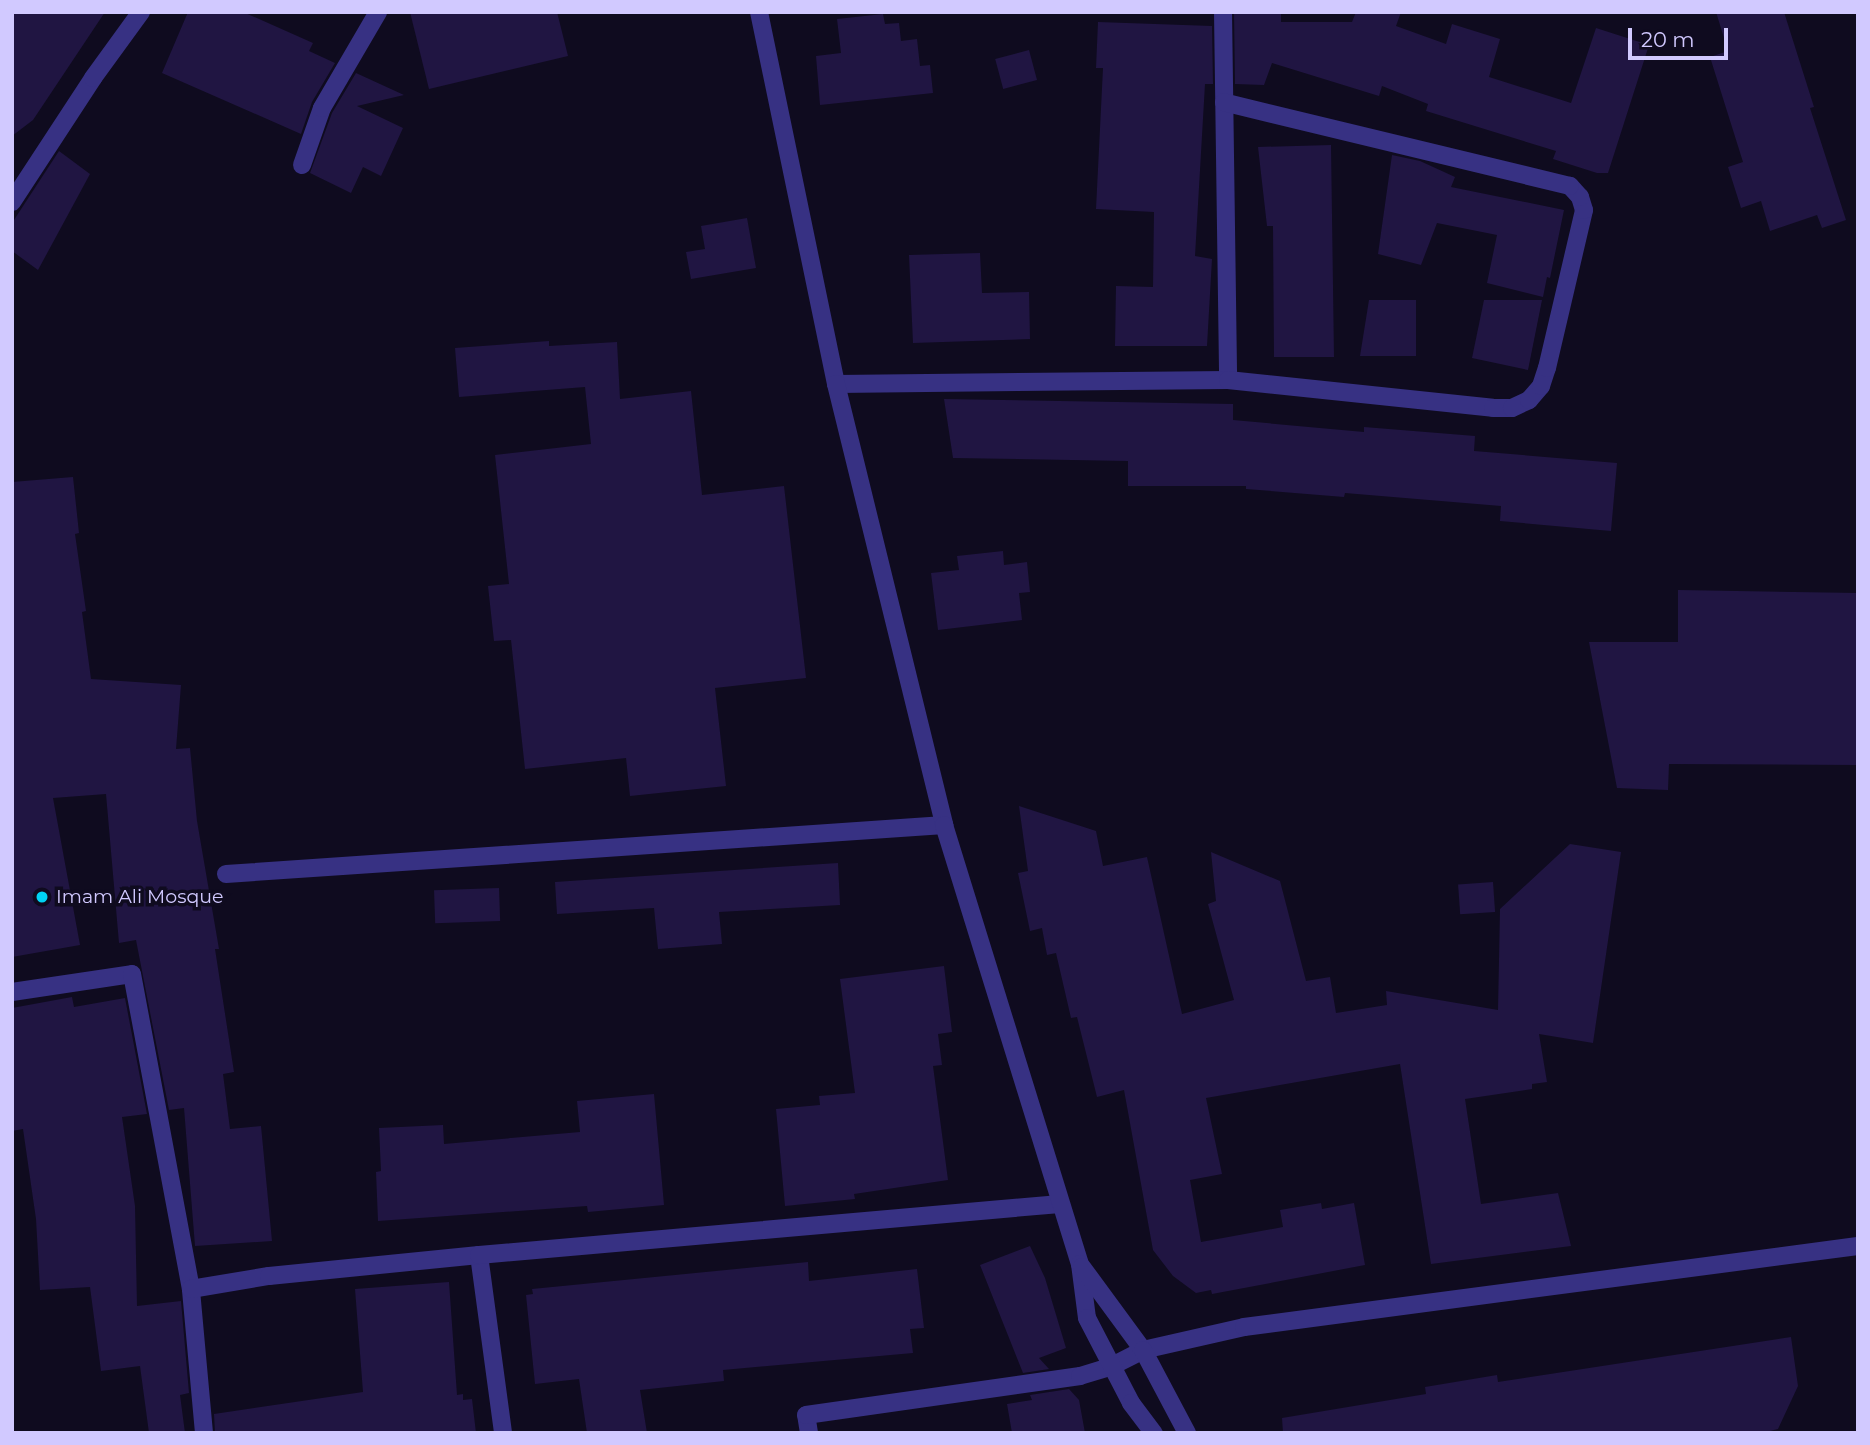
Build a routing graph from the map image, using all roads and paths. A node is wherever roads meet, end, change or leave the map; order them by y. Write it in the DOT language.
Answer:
graph roads {
  1 [pos="141,12"];
  2 [pos="378,12"];
  3 [pos="759,12"];
  4 [pos="1223,12"];
  5 [pos="1224,102"];
  6 [pos="302,165"];
  7 [pos="12,202"];
  8 [pos="1228,380"];
  9 [pos="836,384"];
  10 [pos="944,825"];
  11 [pos="226,874"];
  12 [pos="12,992"];
  13 [pos="1060,1205"];
  14 [pos="1858,1246"];
  15 [pos="479,1255"];
  16 [pos="1080,1264"];
  17 [pos="191,1289"];
  18 [pos="1143,1350"];
  19 [pos="1112,1366"];
  20 [pos="204,1433"];
  21 [pos="503,1433"];
  22 [pos="808,1433"];
  23 [pos="1154,1433"];
  24 [pos="1187,1433"];
  1 -- 7 [label="street"];
  2 -- 6 [label="street"];
  3 -- 9 [label="street"];
  4 -- 5 [label="street"];
  5 -- 8 [label="street"];
  5 -- 8 [label="street"];
  8 -- 9 [label="street"];
  9 -- 10 [label="street"];
  10 -- 11 [label="street"];
  10 -- 13 [label="street"];
  12 -- 17 [label="street"];
  13 -- 15 [label="street"];
  13 -- 16 [label="street"];
  14 -- 18 [label="street"];
  15 -- 17 [label="street"];
  15 -- 21 [label="street"];
  16 -- 18 [label="street"];
  16 -- 19 [label="street"];
  17 -- 20 [label="street"];
  18 -- 19 [label="street"];
  18 -- 24 [label="street"];
  19 -- 22 [label="street"];
  19 -- 23 [label="street"];
}
